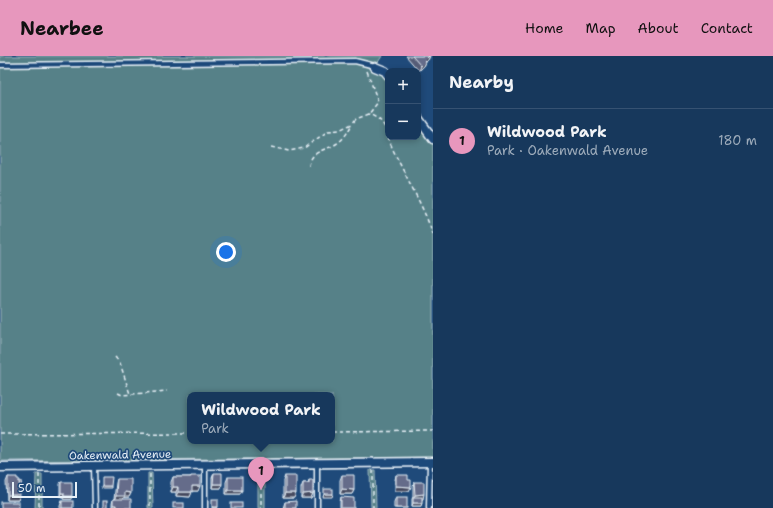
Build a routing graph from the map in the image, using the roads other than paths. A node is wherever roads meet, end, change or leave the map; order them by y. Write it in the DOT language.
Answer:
graph roads {
  1 [pos="0,65"];
  2 [pos="371,65"];
  3 [pos="385,71"];
  4 [pos="421,122"];
  5 [pos="433,140"];
  6 [pos="431,462"];
  7 [pos="317,464"];
  8 [pos="205,465"];
  9 [pos="94,466"];
  10 [pos="0,467"];
  11 [pos="95,508"];
  12 [pos="205,508"];
  13 [pos="317,508"];
  14 [pos="430,508"];
  1 -- 2 [label="lane"];
  2 -- 3 [label="street"];
  4 -- 5 [label="street"];
  6 -- 7 [label="street, Oakenwald Avenue"];
  6 -- 14 [label="lane"];
  7 -- 8 [label="street, Oakenwald Avenue"];
  7 -- 13 [label="lane"];
  8 -- 9 [label="street, Oakenwald Avenue"];
  8 -- 12 [label="lane"];
  9 -- 10 [label="street, Oakenwald Avenue"];
  9 -- 11 [label="lane"];
}
